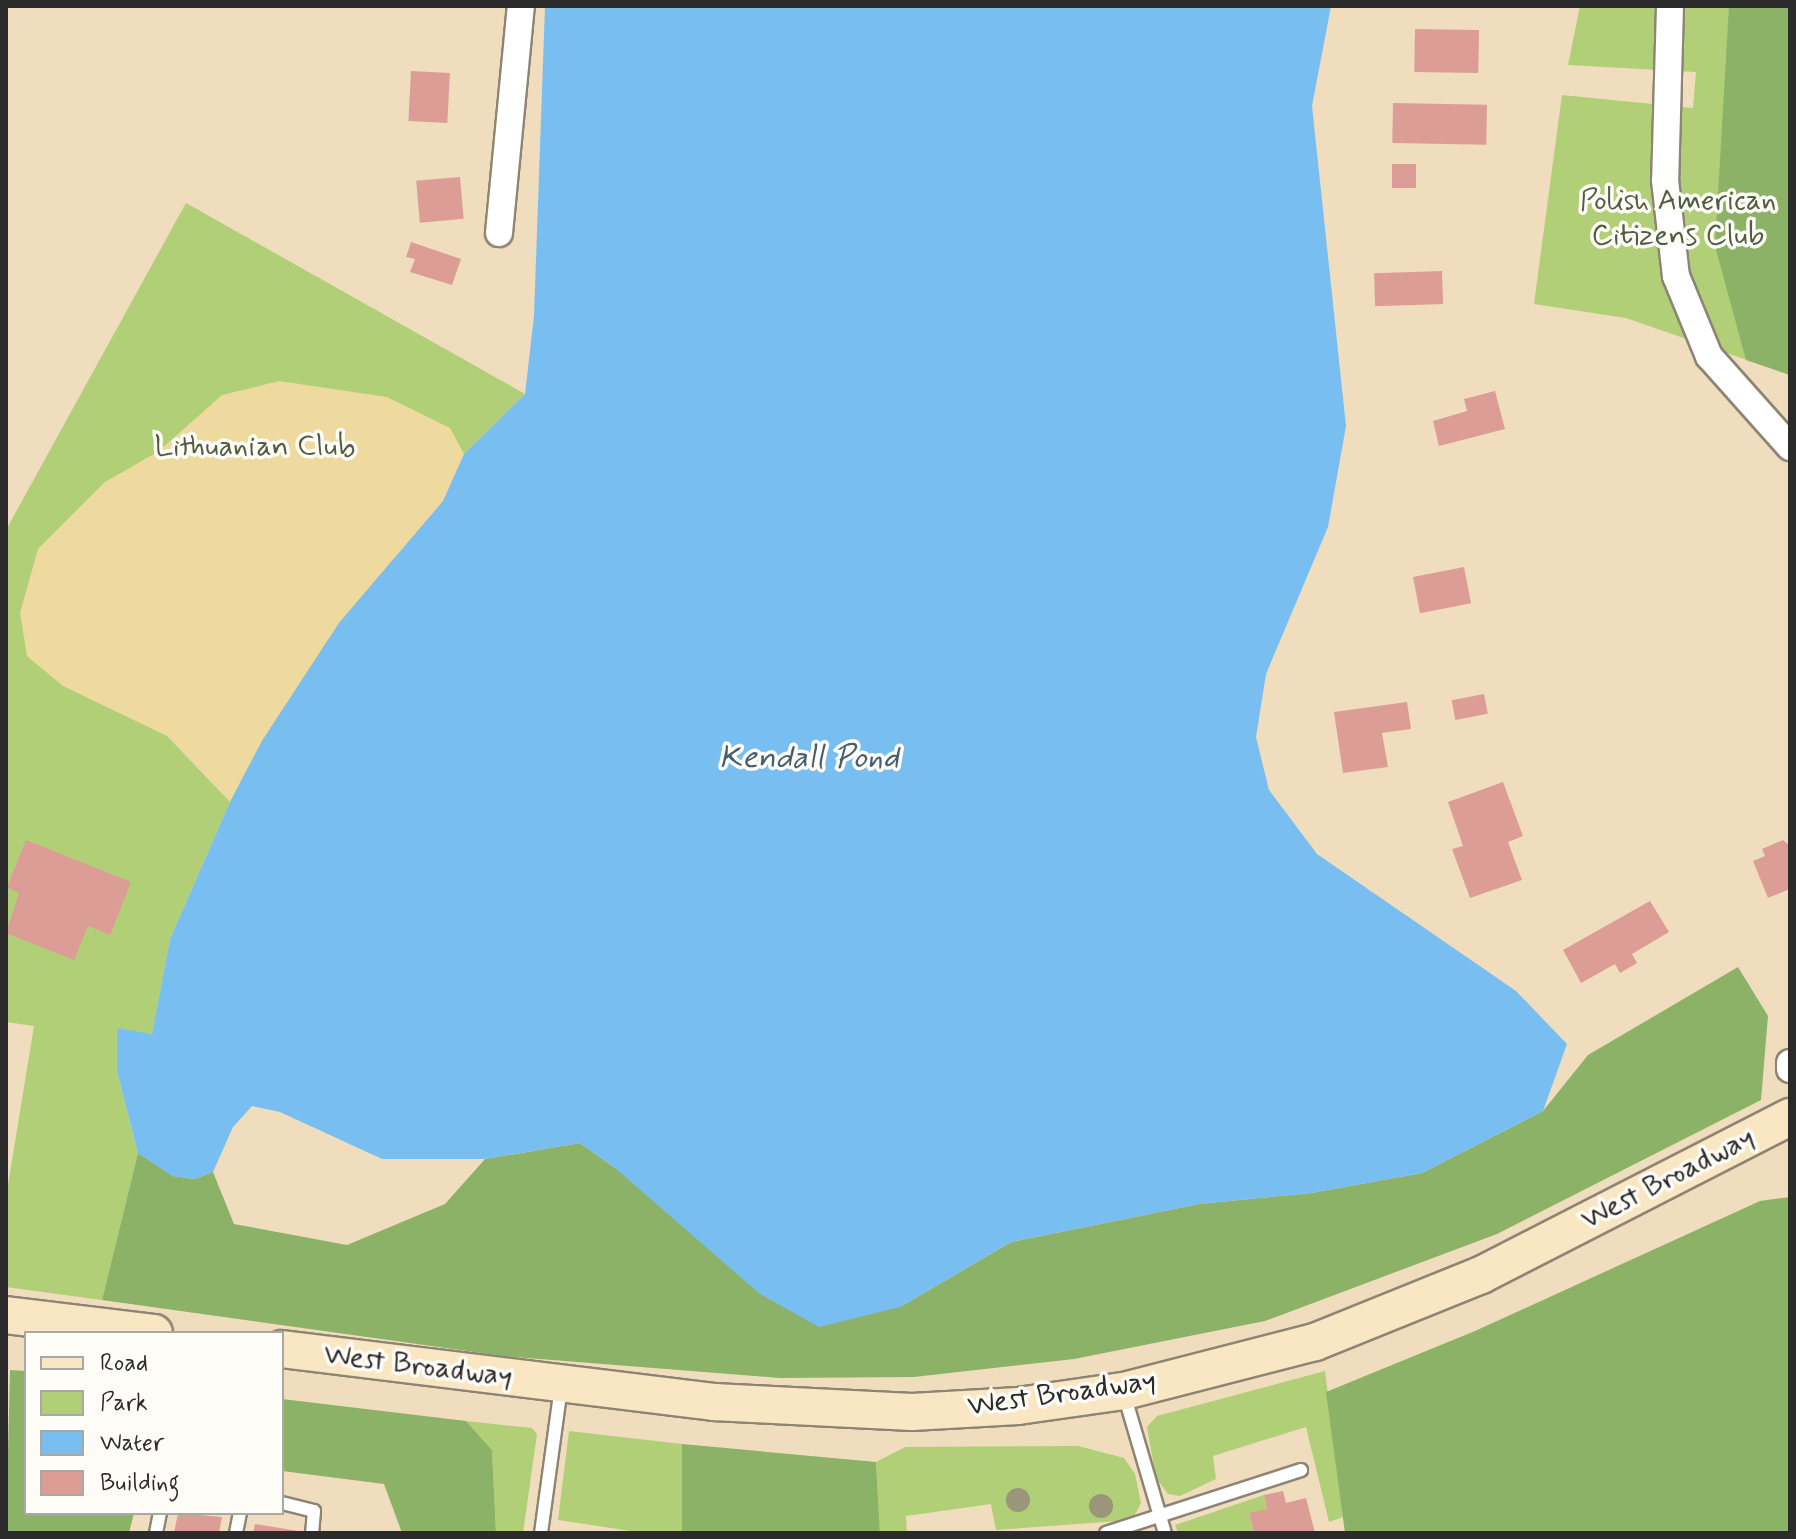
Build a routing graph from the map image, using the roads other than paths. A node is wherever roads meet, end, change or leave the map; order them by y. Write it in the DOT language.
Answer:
graph roads {
  1 [pos="521,6"];
  2 [pos="1670,6"];
  3 [pos="499,233"];
  4 [pos="1790,447"];
  5 [pos="1790,1117"];
  6 [pos="6,1315"];
  7 [pos="138,1331"];
  8 [pos="284,1349"];
  9 [pos="561,1384"];
  10 [pos="1124,1391"];
  11 [pos="1301,1470"];
  12 [pos="284,1504"];
  13 [pos="1160,1515"];
  14 [pos="312,1533"];
  15 [pos="541,1533"];
  16 [pos="1106,1533"];
  17 [pos="1165,1533"];
  1 -- 3 [label="street"];
  2 -- 4 [label="street"];
  5 -- 10 [label="main road, West Broadway"];
  6 -- 7 [label="main road"];
  8 -- 9 [label="main road, West Broadway"];
  9 -- 10 [label="main road, West Broadway"];
  9 -- 15 [label="lane"];
  10 -- 13 [label="lane"];
  11 -- 13 [label="lane"];
  12 -- 14 [label="lane"];
  13 -- 16 [label="lane"];
  13 -- 17 [label="lane"];
}
